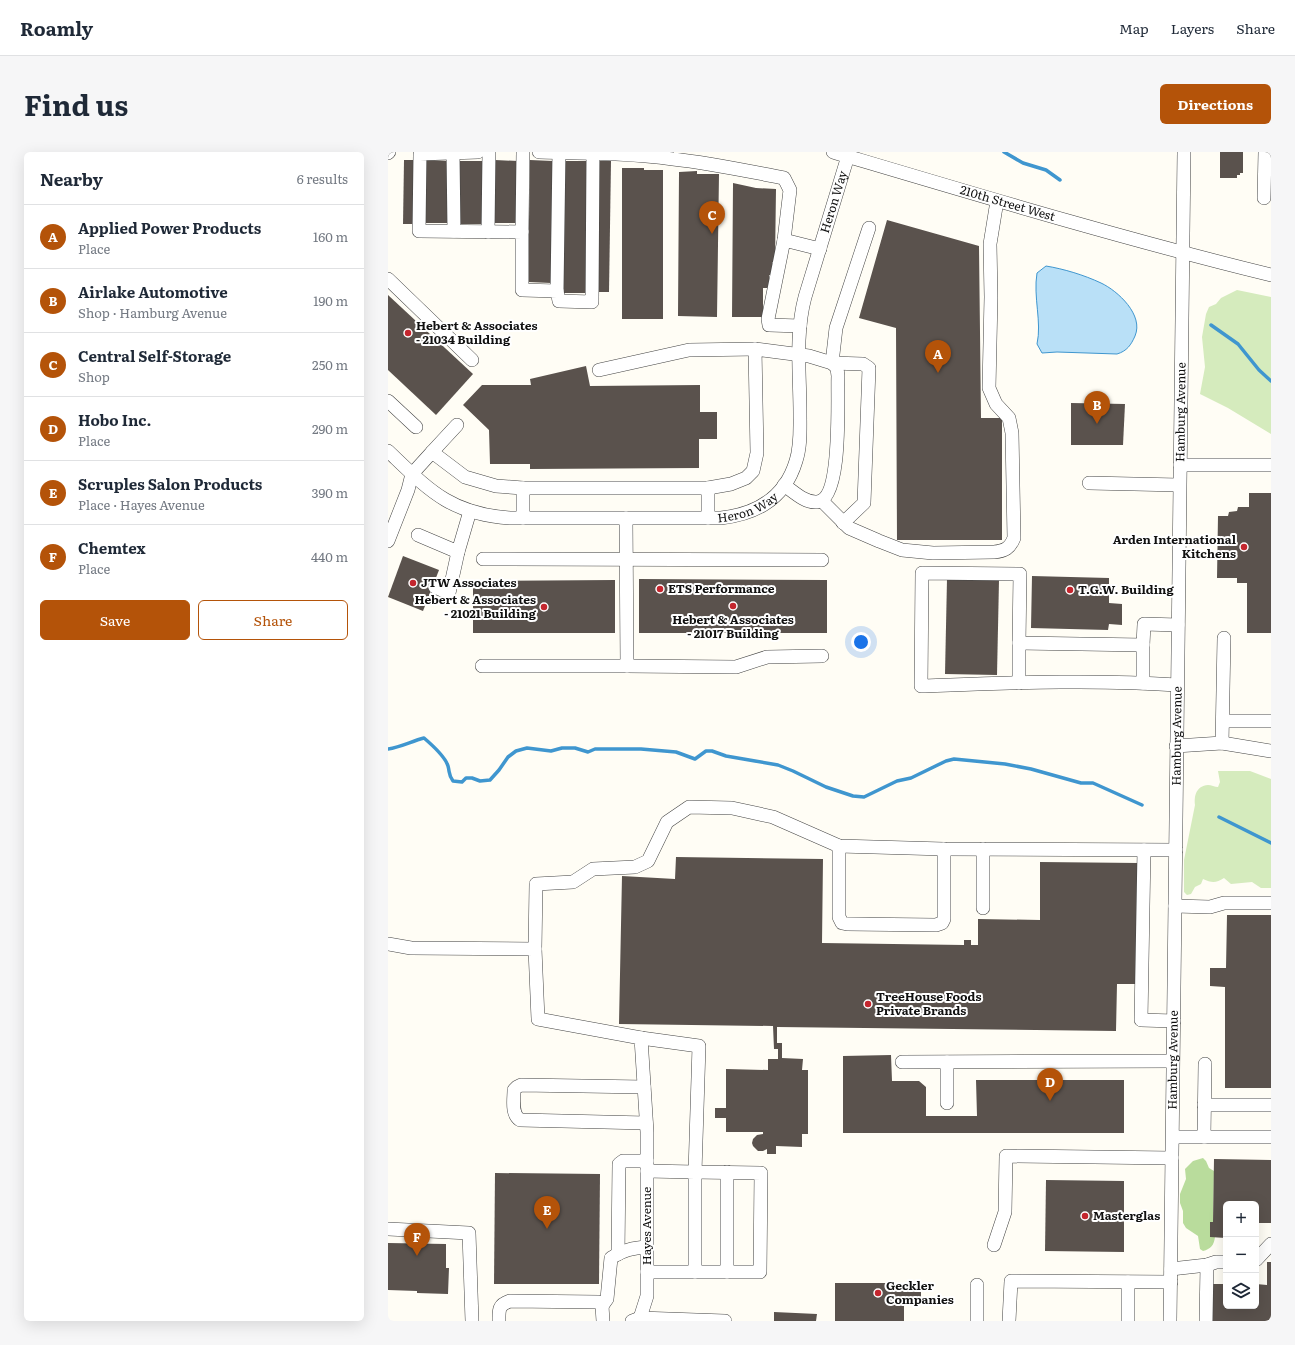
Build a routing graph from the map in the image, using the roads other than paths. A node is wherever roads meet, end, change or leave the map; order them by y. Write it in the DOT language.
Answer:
graph roads {
  1 [pos="478,152"];
  2 [pos="489,152"];
  3 [pos="523,152"];
  4 [pos="540,152"];
  5 [pos="559,152"];
  6 [pos="833,152"];
  7 [pos="1184,152"];
  8 [pos="1265,152"];
  9 [pos="454,153"];
  10 [pos="593,153"];
  11 [pos="848,156"];
  12 [pos="1264,198"];
  13 [pos="997,201"];
  14 [pos="869,228"];
  15 [pos="454,231"];
  16 [pos="488,232"];
  17 [pos="522,232"];
  18 [pos="784,240"];
  19 [pos="820,249"];
  20 [pos="1182,253"];
  21 [pos="1271,275"];
  22 [pos="388,279"];
  23 [pos="557,291"];
  24 [pos="800,326"];
  25 [pos="755,350"];
  26 [pos="800,355"];
  27 [pos="472,360"];
  28 [pos="832,363"];
  29 [pos="599,370"];
  30 [pos="388,401"];
  31 [pos="457,425"];
  32 [pos="416,427"];
  33 [pos="388,451"];
  34 [pos="432,452"];
  35 [pos="1180,465"];
  36 [pos="1271,465"];
  37 [pos="412,474"];
  38 [pos="1089,484"];
  39 [pos="784,485"];
  40 [pos="1179,485"];
  41 [pos="523,488"];
  42 [pos="708,488"];
  43 [pos="822,501"];
  44 [pos="470,511"];
  45 [pos="392,514"];
  46 [pos="523,518"];
  47 [pos="626,518"];
  48 [pos="708,518"];
  49 [pos="843,523"];
  50 [pos="418,535"];
  51 [pos="388,541"];
  52 [pos="458,552"];
  53 [pos="483,559"];
  54 [pos="626,560"];
  55 [pos="822,560"];
  56 [pos="435,587"];
  57 [pos="1178,625"];
  58 [pos="1224,638"];
  59 [pos="1019,643"];
  60 [pos="1143,645"];
  61 [pos="822,656"];
  62 [pos="482,666"];
  63 [pos="627,666"];
  64 [pos="1018,683"];
  65 [pos="1143,683"];
  66 [pos="1177,685"];
  67 [pos="1223,721"];
  68 [pos="1271,721"];
  69 [pos="1222,743"];
  70 [pos="1176,746"];
  71 [pos="1271,751"];
  72 [pos="839,846"];
  73 [pos="944,849"];
  74 [pos="983,849"];
  75 [pos="1144,850"];
  76 [pos="1176,850"];
  77 [pos="1271,903"];
  78 [pos="1176,906"];
  79 [pos="983,908"];
  80 [pos="388,944"];
  81 [pos="535,949"];
  82 [pos="1174,1021"];
  83 [pos="641,1038"];
  84 [pos="1173,1061"];
  85 [pos="902,1062"];
  86 [pos="948,1062"];
  87 [pos="1205,1064"];
  88 [pos="644,1086"];
  89 [pos="947,1103"];
  90 [pos="1204,1105"];
  91 [pos="1271,1105"];
  92 [pos="646,1127"];
  93 [pos="1173,1137"];
  94 [pos="1204,1137"];
  95 [pos="1271,1137"];
  96 [pos="1172,1158"];
  97 [pos="647,1166"];
  98 [pos="694,1172"];
  99 [pos="727,1172"];
  100 [pos="388,1229"];
  101 [pos="1271,1244"];
  102 [pos="994,1245"];
  103 [pos="647,1247"];
  104 [pos="618,1254"];
  105 [pos="1259,1257"];
  106 [pos="1223,1262"];
  107 [pos="1207,1265"];
  108 [pos="647,1272"];
  109 [pos="695,1272"];
  110 [pos="727,1272"];
  111 [pos="1171,1275"];
  112 [pos="1128,1282"];
  113 [pos="977,1285"];
  114 [pos="602,1306"];
  115 [pos="636,1320"];
  116 [pos="472,1321"];
  117 [pos="499,1321"];
  118 [pos="603,1321"];
  119 [pos="725,1321"];
  120 [pos="977,1321"];
  121 [pos="1009,1321"];
  122 [pos="1128,1321"];
  123 [pos="1170,1321"];
  124 [pos="1206,1321"];
  1 -- 9 [label="street"];
  2 -- 16 [label="street"];
  3 -- 17 [label="street"];
  4 -- 5 [label="street"];
  5 -- 10 [label="street"];
  5 -- 23 [label="street"];
  6 -- 11 [label="street, 210th Street West"];
  7 -- 20 [label="street, Hamburg Avenue"];
  8 -- 12 [label="street"];
  9 -- 15 [label="street"];
  9 -- 15 [label="street"];
  10 -- 18 [label="street"];
  10 -- 23 [label="street"];
  11 -- 13 [label="street, 210th Street West"];
  11 -- 19 [label="street, Heron Way"];
  13 -- 20 [label="street, 210th Street West"];
  13 -- 49 [label="street"];
  14 -- 28 [label="street"];
  15 -- 16 [label="street"];
  16 -- 17 [label="street"];
  17 -- 23 [label="street"];
  18 -- 19 [label="street"];
  18 -- 24 [label="street"];
  19 -- 24 [label="street, Heron Way"];
  20 -- 21 [label="street, 210th Street West"];
  20 -- 35 [label="street, Hamburg Avenue"];
  22 -- 27 [label="street"];
  24 -- 26 [label="street, Heron Way"];
  25 -- 26 [label="street"];
  25 -- 29 [label="street"];
  25 -- 42 [label="street"];
  26 -- 28 [label="street"];
  26 -- 39 [label="street, Heron Way"];
  28 -- 43 [label="street"];
  28 -- 49 [label="street"];
  30 -- 32 [label="street"];
  31 -- 34 [label="street"];
  33 -- 37 [label="street, Heron Way"];
  34 -- 37 [label="street"];
  34 -- 41 [label="street"];
  35 -- 36 [label="street"];
  35 -- 40 [label="street, Hamburg Avenue"];
  37 -- 44 [label="street, Heron Way"];
  37 -- 45 [label="street"];
  38 -- 40 [label="street"];
  39 -- 43 [label="street"];
  39 -- 48 [label="street, Heron Way"];
  40 -- 57 [label="street, Hamburg Avenue"];
  41 -- 42 [label="street"];
  41 -- 46 [label="street"];
  42 -- 48 [label="street"];
  43 -- 49 [label="street"];
  44 -- 46 [label="street, Heron Way"];
  44 -- 52 [label="street"];
  45 -- 51 [label="street"];
  46 -- 47 [label="street, Heron Way"];
  47 -- 48 [label="street, Heron Way"];
  47 -- 54 [label="street"];
  50 -- 52 [label="street"];
  52 -- 56 [label="street"];
  53 -- 54 [label="street"];
  54 -- 55 [label="street"];
  54 -- 63 [label="street"];
  57 -- 60 [label="street"];
  57 -- 66 [label="street, Hamburg Avenue"];
  58 -- 67 [label="street"];
  59 -- 60 [label="street"];
  59 -- 64 [label="street"];
  59 -- 64 [label="street"];
  60 -- 65 [label="street"];
  61 -- 63 [label="street"];
  62 -- 63 [label="street"];
  64 -- 65 [label="street"];
  65 -- 66 [label="street"];
  66 -- 70 [label="street, Hamburg Avenue"];
  67 -- 68 [label="street"];
  67 -- 69 [label="street"];
  69 -- 70 [label="street"];
  69 -- 71 [label="street"];
  70 -- 76 [label="street, Hamburg Avenue"];
  72 -- 73 [label="street"];
  72 -- 73 [label="street"];
  72 -- 81 [label="street"];
  73 -- 74 [label="street"];
  74 -- 75 [label="street"];
  74 -- 79 [label="street"];
  75 -- 76 [label="street"];
  75 -- 82 [label="street"];
  76 -- 78 [label="street, Hamburg Avenue"];
  77 -- 78 [label="street"];
  78 -- 82 [label="street, Hamburg Avenue"];
  80 -- 81 [label="street"];
  81 -- 83 [label="street"];
  82 -- 84 [label="street, Hamburg Avenue"];
  83 -- 88 [label="street, Hayes Avenue"];
  83 -- 98 [label="street"];
  84 -- 86 [label="street"];
  84 -- 93 [label="street, Hamburg Avenue"];
  85 -- 86 [label="street"];
  86 -- 89 [label="street"];
  87 -- 90 [label="street"];
  88 -- 92 [label="street, Hayes Avenue"];
  88 -- 92 [label="street"];
  90 -- 91 [label="street"];
  90 -- 94 [label="street"];
  92 -- 97 [label="street, Hayes Avenue"];
  93 -- 94 [label="street"];
  93 -- 96 [label="street, Hamburg Avenue"];
  94 -- 95 [label="street"];
  96 -- 102 [label="street"];
  96 -- 111 [label="street, Hamburg Avenue"];
  97 -- 98 [label="street"];
  97 -- 103 [label="street, Hayes Avenue"];
  97 -- 104 [label="street"];
  98 -- 99 [label="street"];
  98 -- 109 [label="street"];
  99 -- 110 [label="street"];
  99 -- 110 [label="street"];
  100 -- 116 [label="street"];
  101 -- 105 [label="street"];
  103 -- 104 [label="street"];
  103 -- 108 [label="street, Hayes Avenue"];
  104 -- 114 [label="street"];
  106 -- 107 [label="street"];
  107 -- 111 [label="street"];
  107 -- 124 [label="street"];
  108 -- 109 [label="street"];
  108 -- 115 [label="street, Hayes Avenue"];
  109 -- 110 [label="street"];
  111 -- 112 [label="street"];
  111 -- 123 [label="street, Hamburg Avenue"];
  112 -- 121 [label="street"];
  112 -- 122 [label="street"];
  113 -- 120 [label="street"];
  114 -- 117 [label="street"];
  114 -- 118 [label="street"];
  115 -- 119 [label="street"];
}
